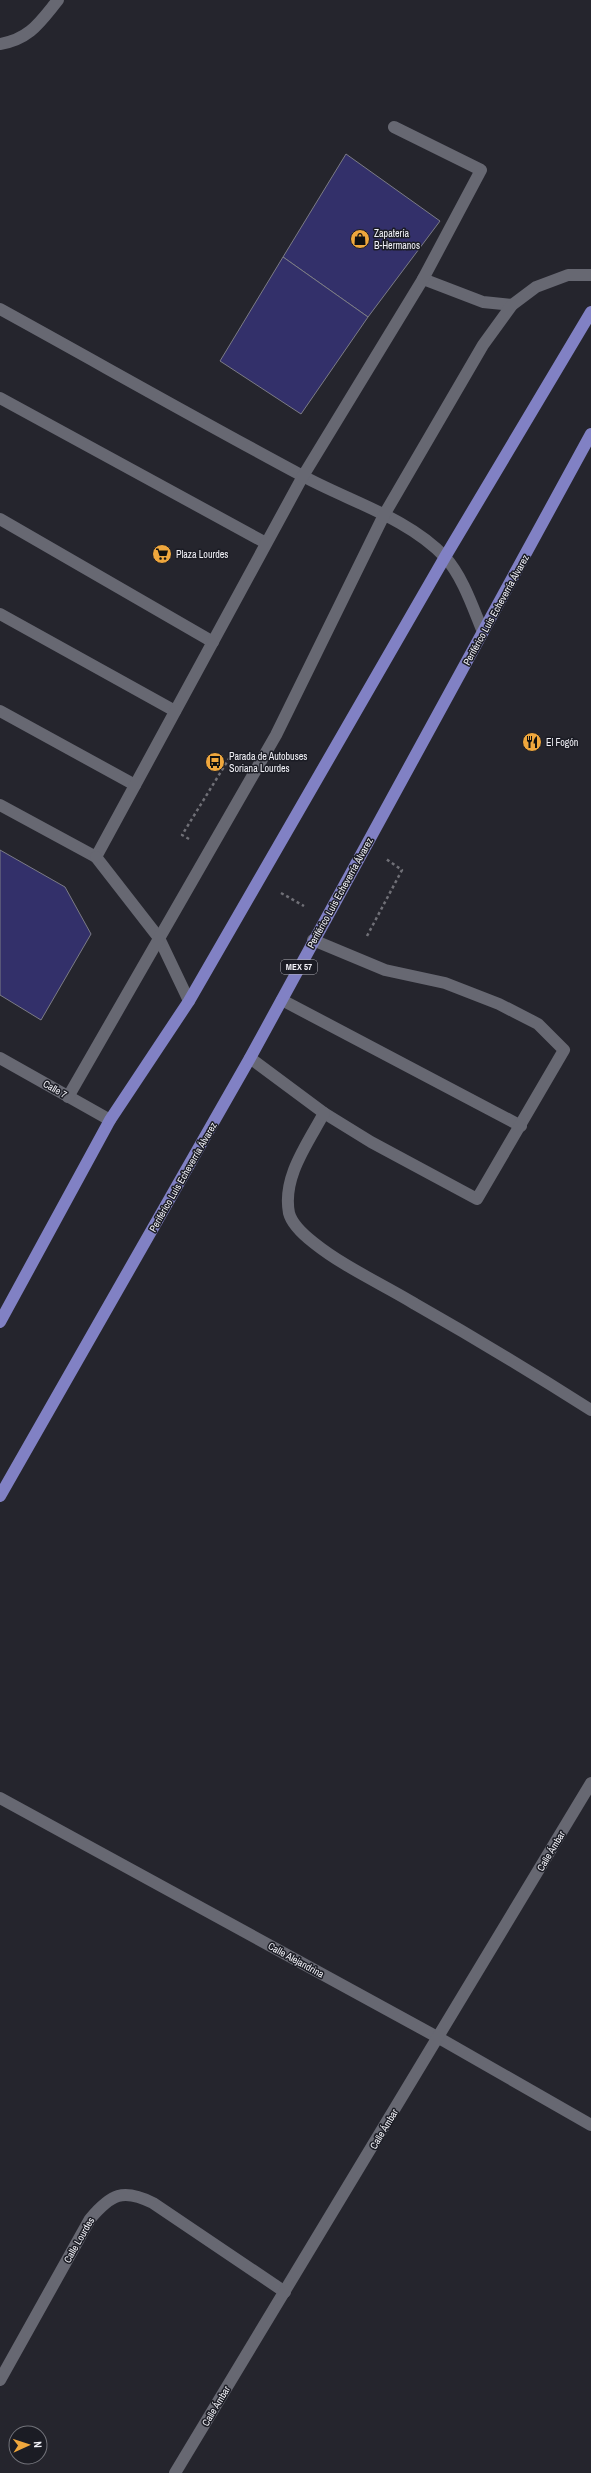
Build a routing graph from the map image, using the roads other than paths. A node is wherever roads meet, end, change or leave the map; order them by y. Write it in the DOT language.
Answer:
graph roads {
  1 [pos="58,0"];
  2 [pos="0,44"];
  3 [pos="394,127"];
  4 [pos="591,275"];
  5 [pos="423,279"];
  6 [pos="512,304"];
  7 [pos="0,309"];
  8 [pos="591,312"];
  9 [pos="0,398"];
  10 [pos="591,434"];
  11 [pos="303,476"];
  12 [pos="384,515"];
  13 [pos="0,519"];
  14 [pos="266,543"];
  15 [pos="445,557"];
  16 [pos="0,614"];
  17 [pos="484,632"];
  18 [pos="212,642"];
  19 [pos="0,711"];
  20 [pos="175,711"];
  21 [pos="135,785"];
  22 [pos="0,805"];
  23 [pos="96,857"];
  24 [pos="159,938"];
  25 [pos="313,940"];
  26 [pos="189,1000"];
  27 [pos="282,1000"];
  28 [pos="0,1058"];
  29 [pos="250,1058"];
  30 [pos="68,1097"];
  31 [pos="324,1113"];
  32 [pos="110,1120"];
  33 [pos="521,1126"];
  34 [pos="0,1322"];
  35 [pos="591,1410"];
  36 [pos="0,1496"];
  37 [pos="591,1783"];
  38 [pos="0,1798"];
  39 [pos="439,2038"];
  40 [pos="591,2124"];
  41 [pos="285,2292"];
  42 [pos="0,2380"];
  43 [pos="175,2473"];
  1 -- 2 [label="street"];
  3 -- 5 [label="street"];
  4 -- 6 [label="street"];
  5 -- 6 [label="street"];
  5 -- 11 [label="street"];
  6 -- 12 [label="street"];
  7 -- 11 [label="street"];
  8 -- 15 [label="main road"];
  9 -- 14 [label="street"];
  10 -- 17 [label="main road, Periférico Luis Echeverría Álvarez / MEX 57"];
  11 -- 12 [label="street"];
  11 -- 14 [label="street"];
  12 -- 15 [label="street"];
  12 -- 24 [label="street"];
  13 -- 18 [label="street"];
  14 -- 18 [label="street"];
  15 -- 17 [label="street"];
  15 -- 26 [label="main road"];
  16 -- 20 [label="street"];
  17 -- 25 [label="main road, Periférico Luis Echeverría Álvarez / MEX 57"];
  18 -- 20 [label="street"];
  19 -- 21 [label="street"];
  20 -- 21 [label="street"];
  21 -- 23 [label="street"];
  22 -- 23 [label="street"];
  23 -- 24 [label="street"];
  24 -- 26 [label="street"];
  24 -- 30 [label="street"];
  25 -- 27 [label="main road, Periférico Luis Echeverría Álvarez / MEX 57"];
  25 -- 33 [label="street"];
  26 -- 32 [label="main road"];
  27 -- 29 [label="main road, Periférico Luis Echeverría Álvarez / MEX 57"];
  27 -- 33 [label="street"];
  28 -- 30 [label="street, Calle 7"];
  29 -- 31 [label="street"];
  29 -- 36 [label="main road, Periférico Luis Echeverría Álvarez / MEX 57"];
  30 -- 32 [label="street, Calle 7"];
  31 -- 33 [label="street"];
  31 -- 35 [label="street"];
  32 -- 34 [label="main road"];
  37 -- 39 [label="street, Calle Ámbar"];
  38 -- 39 [label="street, Calle Alejandrina"];
  39 -- 40 [label="street, Calle Alejandrina"];
  39 -- 41 [label="street, Calle Ámbar"];
  41 -- 42 [label="street, Calle Lourdes"];
  41 -- 43 [label="street, Calle Ámbar"];
}
